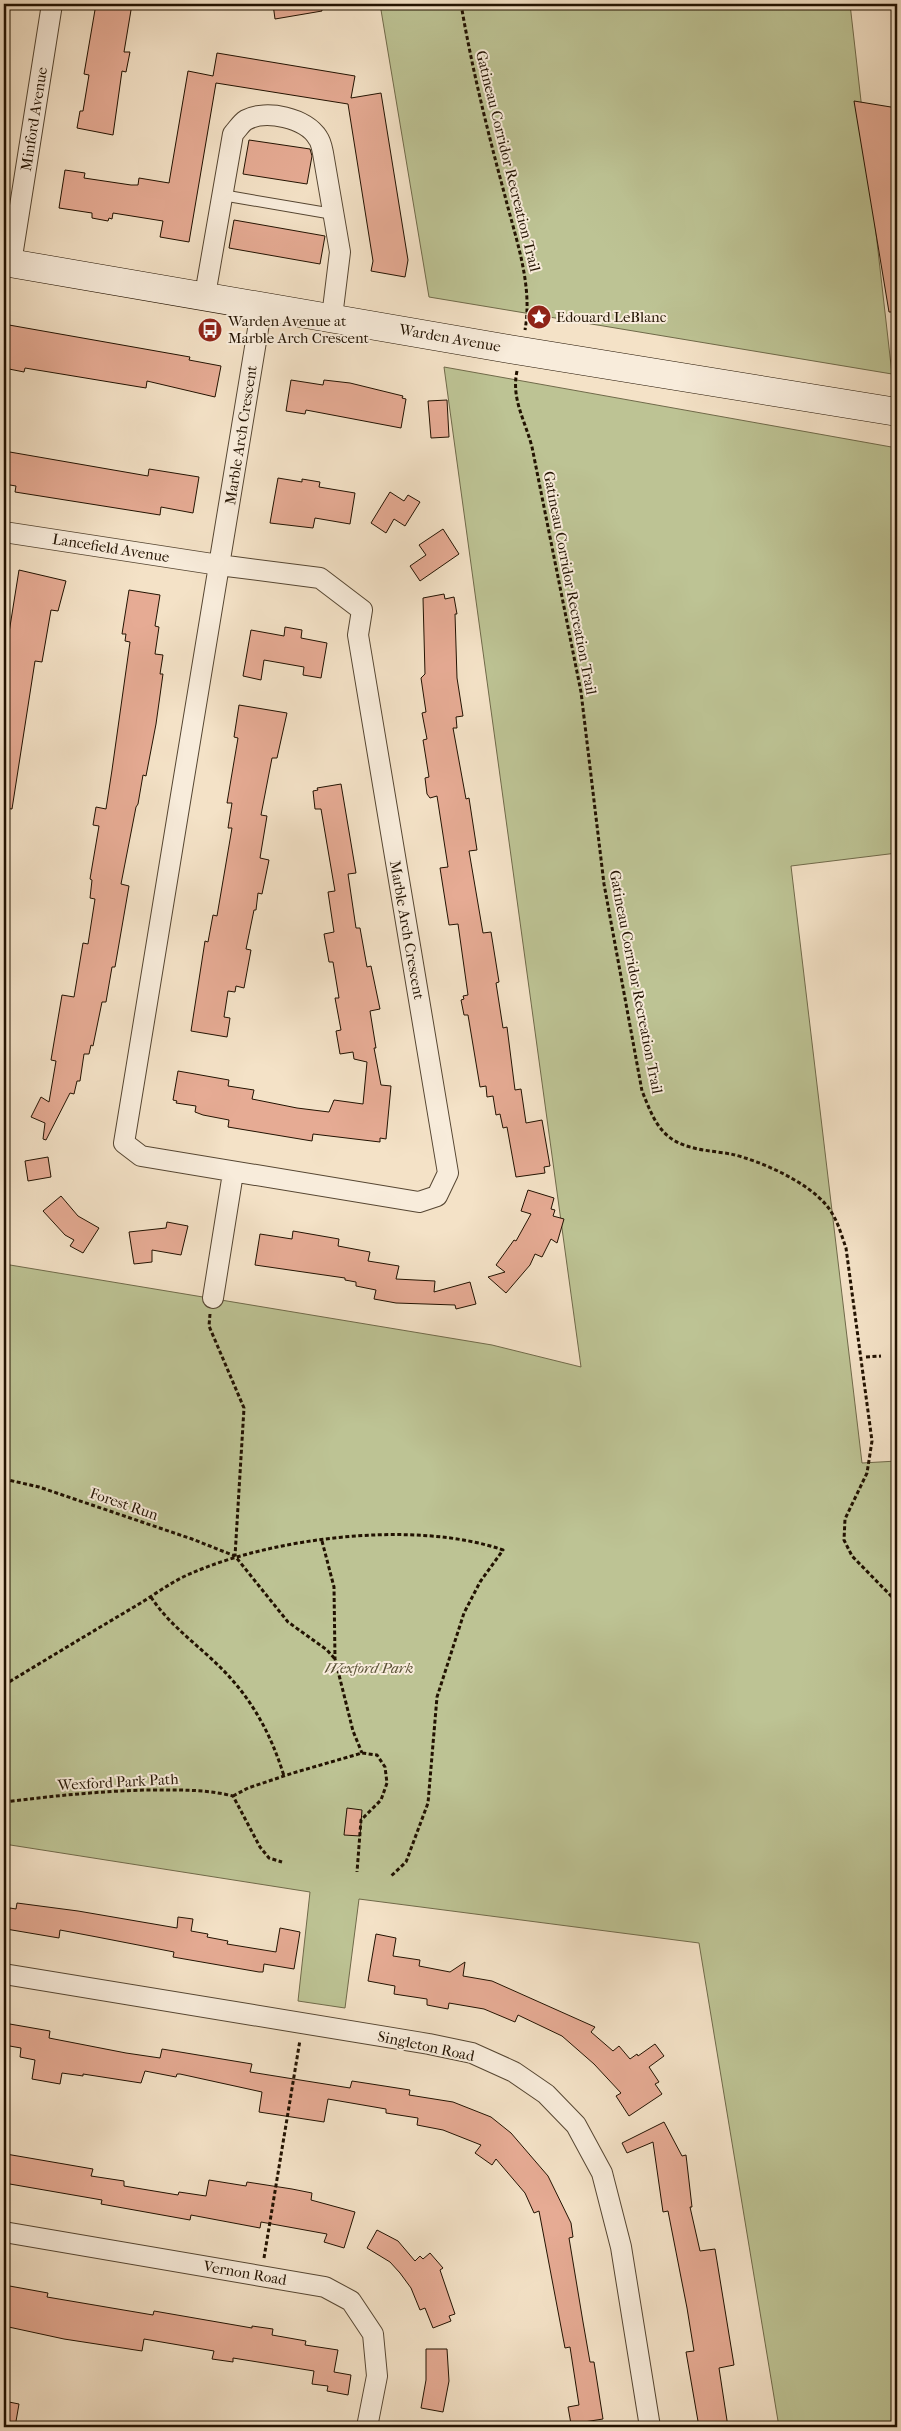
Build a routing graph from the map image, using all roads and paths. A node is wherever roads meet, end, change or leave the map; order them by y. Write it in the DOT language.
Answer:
graph roads {
  1 [pos="52,4"];
  2 [pos="461,4"];
  3 [pos="222,195"];
  4 [pos="334,214"];
  5 [pos="7,262"];
  6 [pos="205,295"];
  7 [pos="262,305"];
  8 [pos="332,317"];
  9 [pos="526,324"];
  10 [pos="515,379"];
  11 [pos="897,412"];
  12 [pos="4,532"];
  13 [pos="219,565"];
  14 [pos="233,1173"];
  15 [pos="213,1298"];
  16 [pos="209,1318"];
  17 [pos="881,1356"];
  18 [pos="866,1357"];
  19 [pos="4,1479"];
  20 [pos="322,1540"];
  21 [pos="235,1556"];
  22 [pos="151,1597"];
  23 [pos="897,1602"];
  24 [pos="335,1659"];
  25 [pos="4,1685"];
  26 [pos="362,1753"];
  27 [pos="284,1776"];
  28 [pos="233,1796"];
  29 [pos="4,1802"];
  30 [pos="282,1862"];
  31 [pos="357,1872"];
  32 [pos="390,1877"];
  33 [pos="4,1974"];
  34 [pos="302,2024"];
  35 [pos="4,2232"];
  36 [pos="261,2276"];
  37 [pos="368,2427"];
  38 [pos="650,2427"];
  1 -- 5 [label="street, Minford Avenue"];
  2 -- 9 [label="path, Gatineau Corridor Recreation Trail"];
  3 -- 4 [label="lane"];
  3 -- 4 [label="street"];
  3 -- 6 [label="street"];
  4 -- 8 [label="street"];
  5 -- 6 [label="main road, Warden Avenue"];
  6 -- 7 [label="main road, Warden Avenue"];
  7 -- 8 [label="main road, Warden Avenue"];
  7 -- 13 [label="street, Marble Arch Crescent"];
  8 -- 11 [label="main road, Warden Avenue"];
  10 -- 23 [label="path, Gatineau Corridor Recreation Trail"];
  12 -- 13 [label="street, Lancefield Avenue"];
  13 -- 14 [label="street, Marble Arch Crescent"];
  13 -- 14 [label="street, Marble Arch Crescent"];
  14 -- 15 [label="street"];
  16 -- 21 [label="path"];
  17 -- 18 [label="path"];
  19 -- 21 [label="path, Forest Run"];
  20 -- 21 [label="path"];
  20 -- 24 [label="path"];
  20 -- 32 [label="path"];
  21 -- 22 [label="path"];
  21 -- 24 [label="path, Forest Run"];
  22 -- 25 [label="path"];
  22 -- 27 [label="path"];
  24 -- 26 [label="path"];
  26 -- 27 [label="path"];
  26 -- 31 [label="path"];
  27 -- 28 [label="path"];
  28 -- 29 [label="path, Wexford Park Path"];
  28 -- 30 [label="path"];
  33 -- 34 [label="street, Singleton Road"];
  34 -- 36 [label="path"];
  34 -- 38 [label="street, Singleton Road"];
  35 -- 36 [label="street, Vernon Road"];
  36 -- 37 [label="street, Vernon Road"];
}
